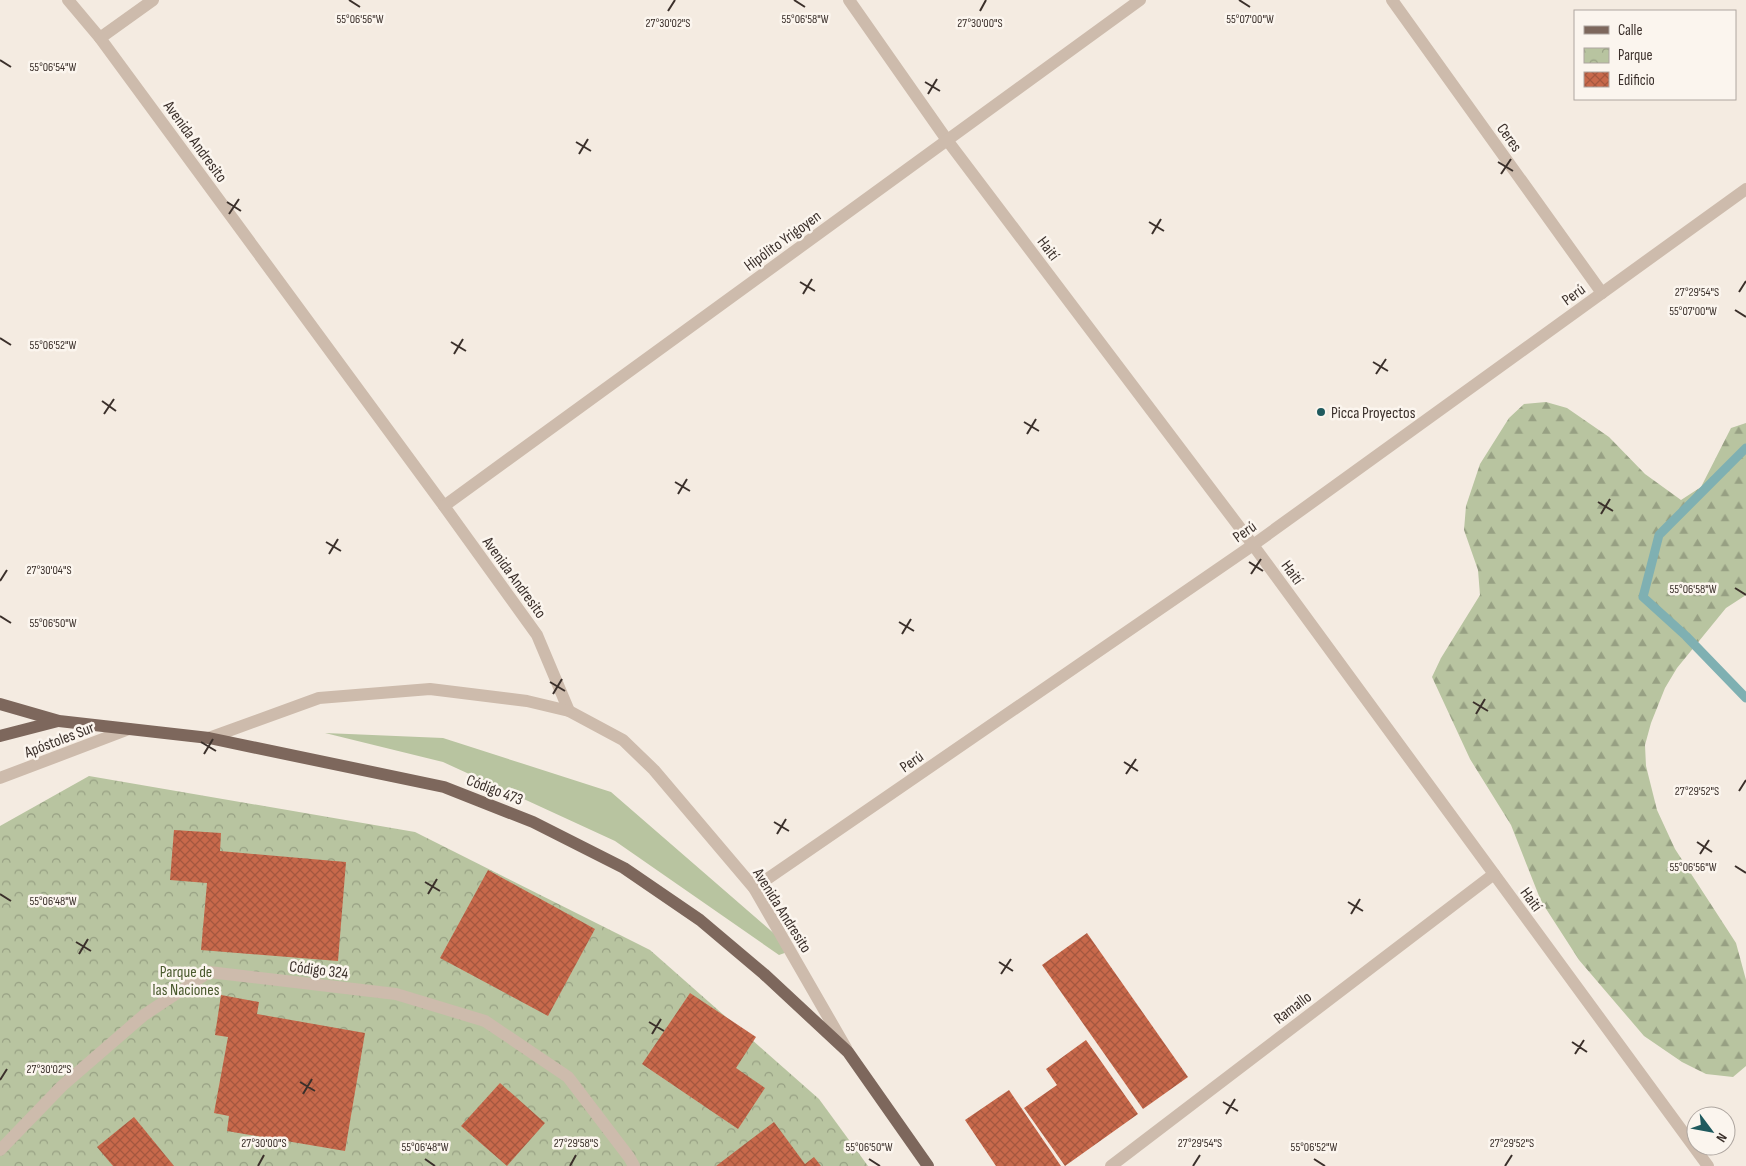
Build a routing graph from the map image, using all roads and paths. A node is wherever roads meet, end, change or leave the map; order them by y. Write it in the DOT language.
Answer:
graph roads {
  1 [pos="68,0"];
  2 [pos="152,0"];
  3 [pos="849,0"];
  4 [pos="1140,0"];
  5 [pos="1392,0"];
  6 [pos="100,38"];
  7 [pos="947,140"];
  8 [pos="1746,189"];
  9 [pos="1602,293"];
  10 [pos="444,506"];
  11 [pos="1253,545"];
  12 [pos="0,704"];
  13 [pos="569,711"];
  14 [pos="59,721"];
  15 [pos="129,729"];
  16 [pos="0,736"];
  17 [pos="209,738"];
  18 [pos="0,778"];
  19 [pos="1494,874"];
  20 [pos="754,888"];
  21 [pos="848,1052"];
  22 [pos="0,1150"];
  23 [pos="634,1166"];
  24 [pos="928,1166"];
  25 [pos="1111,1166"];
  26 [pos="1708,1166"];
  1 -- 6 [label="street, Avenida Andresito"];
  2 -- 6 [label="street"];
  3 -- 7 [label="street, Haití"];
  4 -- 7 [label="street, Hipólito Yrigoyen"];
  5 -- 9 [label="street, Ceres"];
  6 -- 10 [label="street, Avenida Andresito"];
  7 -- 10 [label="street, Hipólito Yrigoyen"];
  7 -- 11 [label="street, Haití"];
  8 -- 9 [label="street, Perú"];
  9 -- 11 [label="street, Perú"];
  10 -- 13 [label="street, Avenida Andresito"];
  11 -- 19 [label="street, Haití"];
  11 -- 20 [label="street, Perú"];
  12 -- 14 [label="main road"];
  13 -- 17 [label="street"];
  13 -- 20 [label="street, Avenida Andresito"];
  14 -- 15 [label="main road, Código 473"];
  14 -- 16 [label="main road"];
  15 -- 17 [label="main road, Código 473"];
  15 -- 18 [label="street, Apóstoles Sur"];
  17 -- 21 [label="main road, Código 473"];
  19 -- 25 [label="street, Ramallo"];
  19 -- 26 [label="street, Haití"];
  20 -- 21 [label="street, Avenida Andresito"];
  21 -- 24 [label="main road, Avenida Andresito"];
  22 -- 23 [label="street, Código 324"];
}
